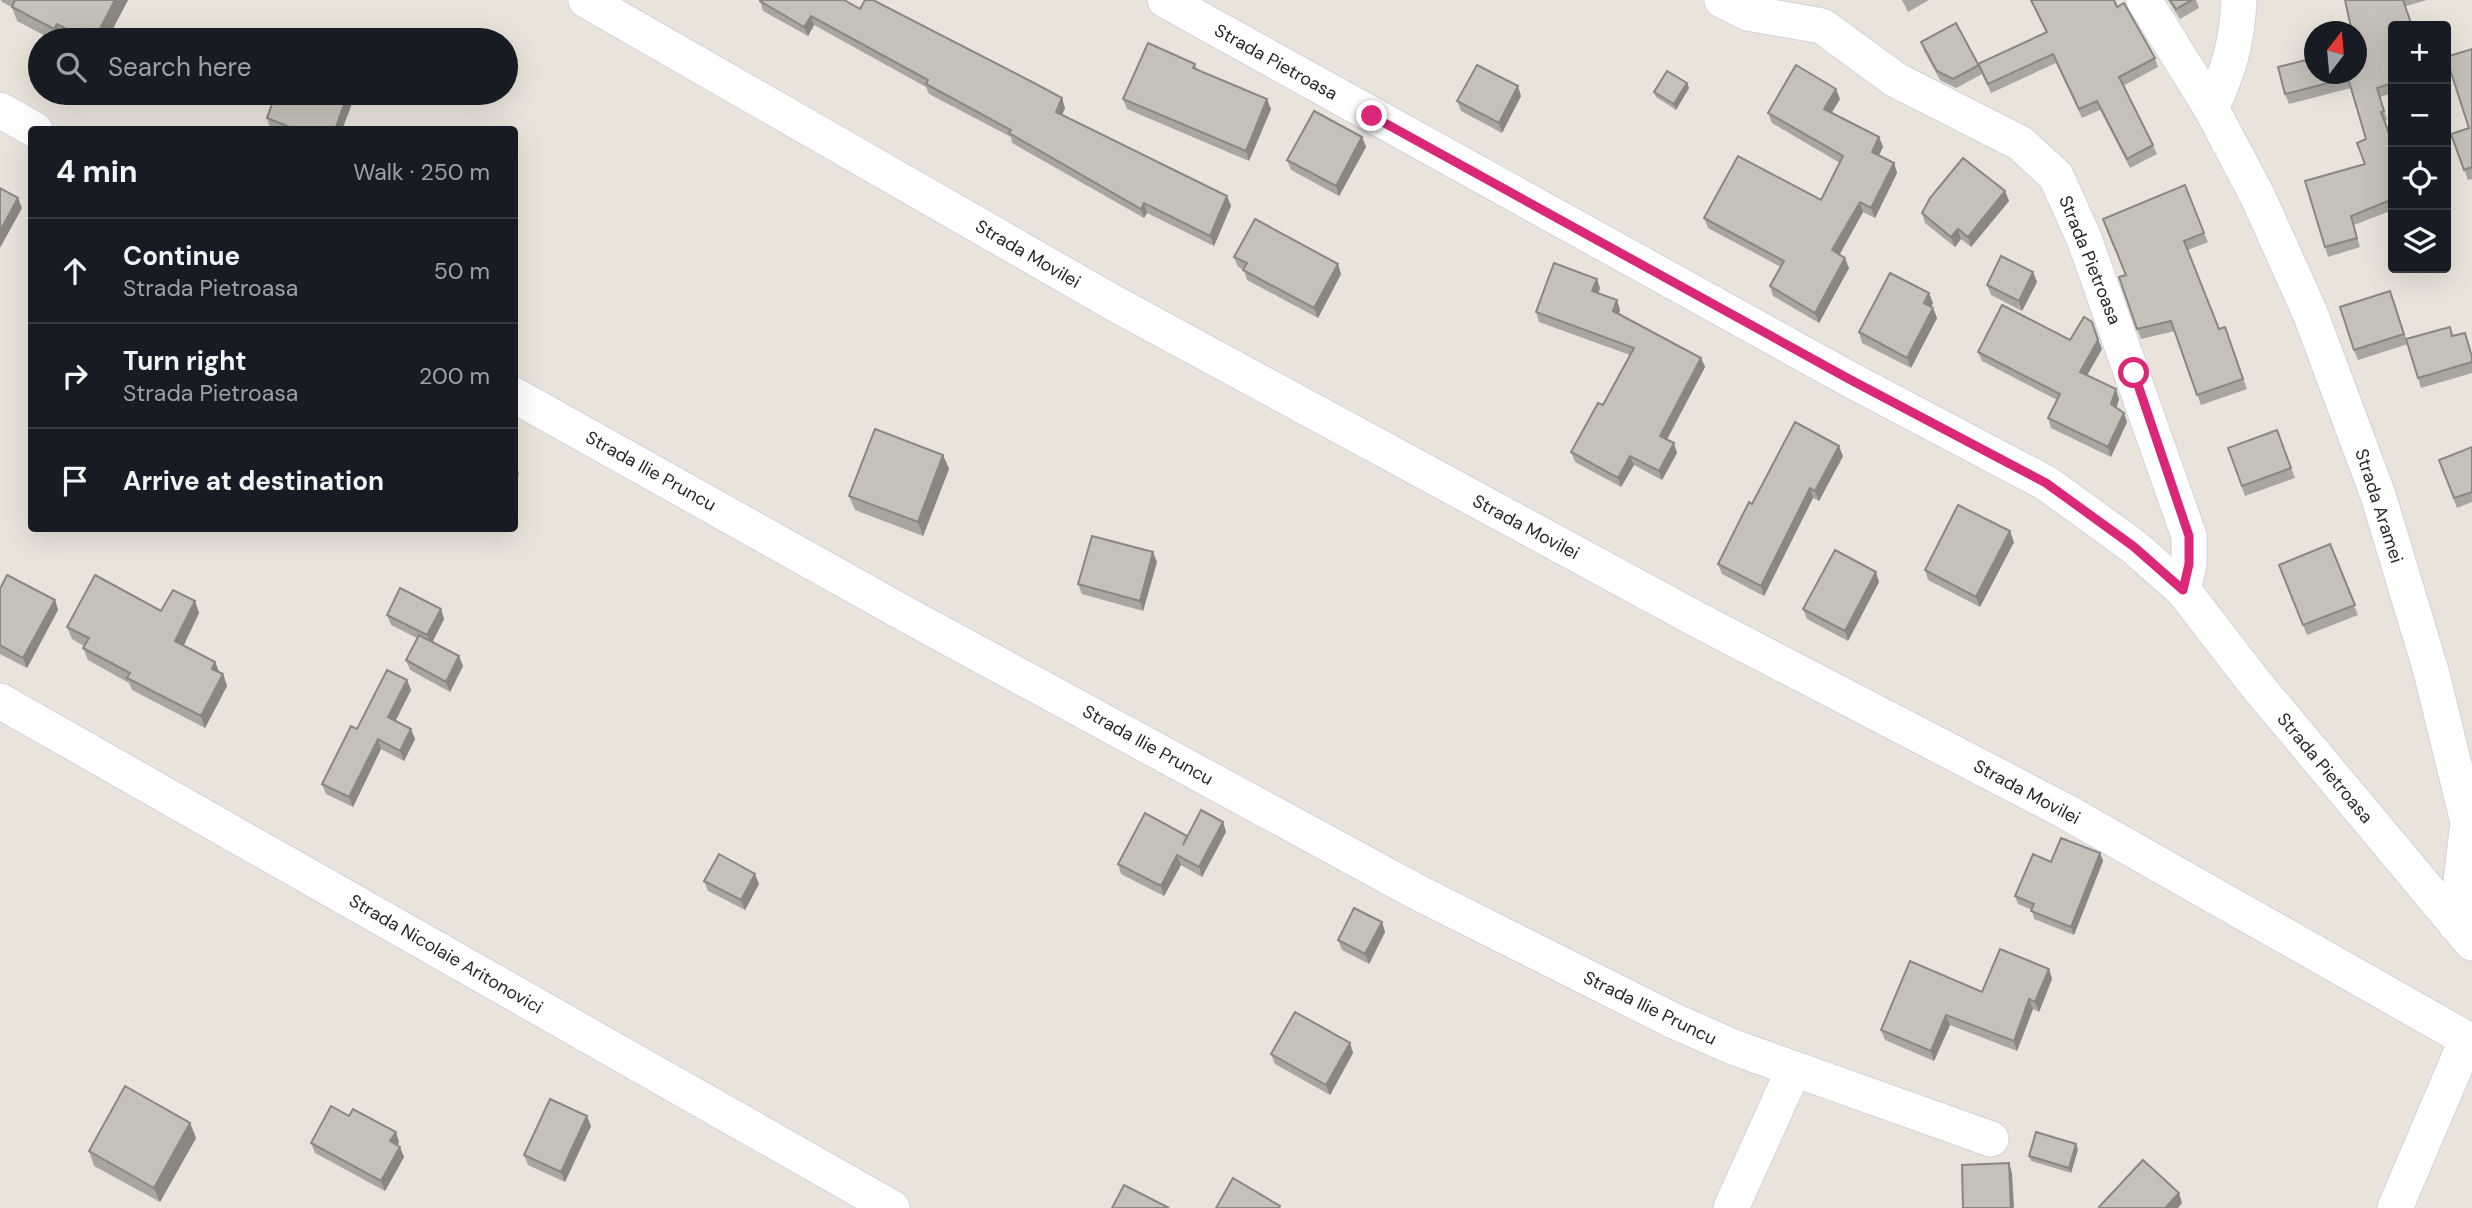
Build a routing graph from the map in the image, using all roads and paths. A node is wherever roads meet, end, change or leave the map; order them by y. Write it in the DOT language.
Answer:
graph roads {
  1 [pos="586,0"];
  2 [pos="1166,0"];
  3 [pos="1722,0"];
  4 [pos="2144,0"];
  5 [pos="2239,0"];
  6 [pos="2211,108"];
  7 [pos="0,110"];
  8 [pos="28,126"];
  9 [pos="518,397"];
  10 [pos="2183,590"];
  11 [pos="0,701"];
  12 [pos="2464,934"];
  13 [pos="2469,1040"];
  14 [pos="1793,1071"];
  15 [pos="1991,1139"];
  16 [pos="892,1208"];
  17 [pos="1731,1208"];
  18 [pos="2395,1208"];
  1 -- 13 [label="street, Strada Movilei"];
  2 -- 10 [label="street, Strada Pietroasa"];
  3 -- 10 [label="street, Strada Pietroasa"];
  4 -- 6 [label="street, Strada Aramei"];
  5 -- 6 [label="street"];
  6 -- 12 [label="street, Strada Aramei"];
  7 -- 8 [label="street"];
  9 -- 14 [label="street, Strada Ilie Pruncu"];
  10 -- 12 [label="street, Strada Pietroasa"];
  11 -- 16 [label="street, Strada Nicolaie Aritonovici"];
  13 -- 18 [label="street"];
  14 -- 15 [label="street, Strada Ilie Pruncu"];
  14 -- 17 [label="street"];
}
